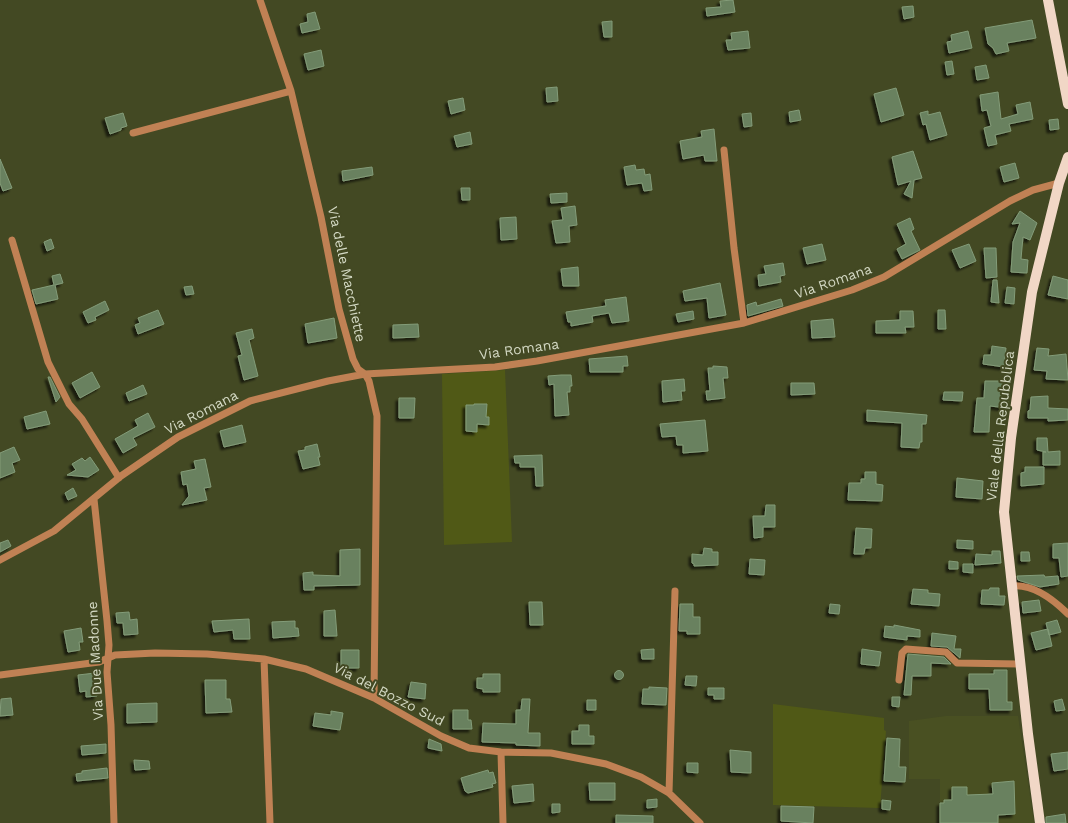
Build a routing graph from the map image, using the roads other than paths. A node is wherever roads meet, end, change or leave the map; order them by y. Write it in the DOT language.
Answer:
graph roads {
  1 [pos="260,0"];
  2 [pos="1048,0"];
  3 [pos="291,91"];
  4 [pos="1068,104"];
  5 [pos="133,132"];
  6 [pos="724,150"];
  7 [pos="1068,157"];
  8 [pos="1058,183"];
  9 [pos="12,240"];
  10 [pos="744,323"];
  11 [pos="365,374"];
  12 [pos="119,478"];
  13 [pos="94,499"];
  14 [pos="0,560"];
  15 [pos="1011,586"];
  16 [pos="675,592"];
  17 [pos="1068,614"];
  18 [pos="108,657"];
  19 [pos="264,659"];
  20 [pos="1020,664"];
  21 [pos="0,675"];
  22 [pos="899,680"];
  23 [pos="374,698"];
  24 [pos="500,752"];
  25 [pos="669,793"];
  26 [pos="114,823"];
  27 [pos="270,823"];
  28 [pos="504,823"];
  29 [pos="700,823"];
  30 [pos="1040,823"];
  1 -- 3 [label="street, Via delle Macchiette"];
  2 -- 4 [label="main road"];
  3 -- 5 [label="street"];
  3 -- 11 [label="street, Via delle Macchiette"];
  6 -- 10 [label="street"];
  7 -- 8 [label="main road, Viale della Repubblica"];
  8 -- 10 [label="street, Via Romana"];
  8 -- 15 [label="main road, Viale della Repubblica"];
  9 -- 12 [label="street"];
  10 -- 11 [label="street, Via Romana"];
  11 -- 12 [label="street, Via Romana"];
  11 -- 23 [label="street, Via delle Macchiette"];
  12 -- 13 [label="street, Via Romana"];
  13 -- 14 [label="street, Via Romana"];
  13 -- 18 [label="street, Via Due Madonne"];
  15 -- 17 [label="street"];
  15 -- 20 [label="main road, Viale della Repubblica"];
  16 -- 25 [label="street"];
  18 -- 19 [label="street, Via del Bozzo Sud"];
  18 -- 21 [label="street, Via del Bozzo Sud"];
  18 -- 26 [label="street, Via Due Madonne"];
  19 -- 23 [label="street, Via del Bozzo Sud"];
  19 -- 27 [label="street"];
  20 -- 22 [label="street"];
  20 -- 30 [label="main road, Viale della Repubblica"];
  23 -- 24 [label="street, Via del Bozzo Sud"];
  24 -- 25 [label="street, Via del Bozzo Sud"];
  24 -- 28 [label="street"];
  25 -- 29 [label="street, Via del Bozzo Sud"];
}
